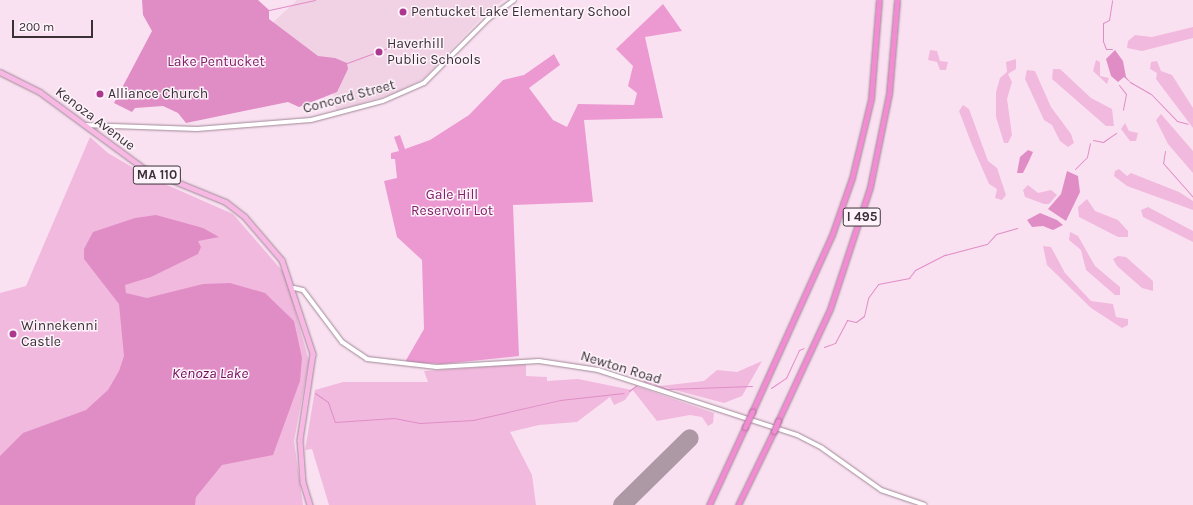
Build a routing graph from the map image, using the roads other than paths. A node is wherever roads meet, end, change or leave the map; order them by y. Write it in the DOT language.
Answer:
graph roads {
  1 [pos="514,0"];
  2 [pos="879,0"];
  3 [pos="897,0"];
  4 [pos="0,72"];
  5 [pos="82,124"];
  6 [pos="294,290"];
  7 [pos="310,505"];
  8 [pos="709,505"];
  9 [pos="738,505"];
  10 [pos="925,505"];
  1 -- 5 [label="main road, Concord Street"];
  2 -- 8 [label="highway, I 495, bridge"];
  3 -- 9 [label="highway, I 495, bridge"];
  4 -- 5 [label="main road, Kenoza Avenue / MA 110"];
  5 -- 6 [label="main road, Kenoza Avenue / MA 110"];
  6 -- 7 [label="main road, MA 110"];
  6 -- 10 [label="main road, Newton Road"];
}
